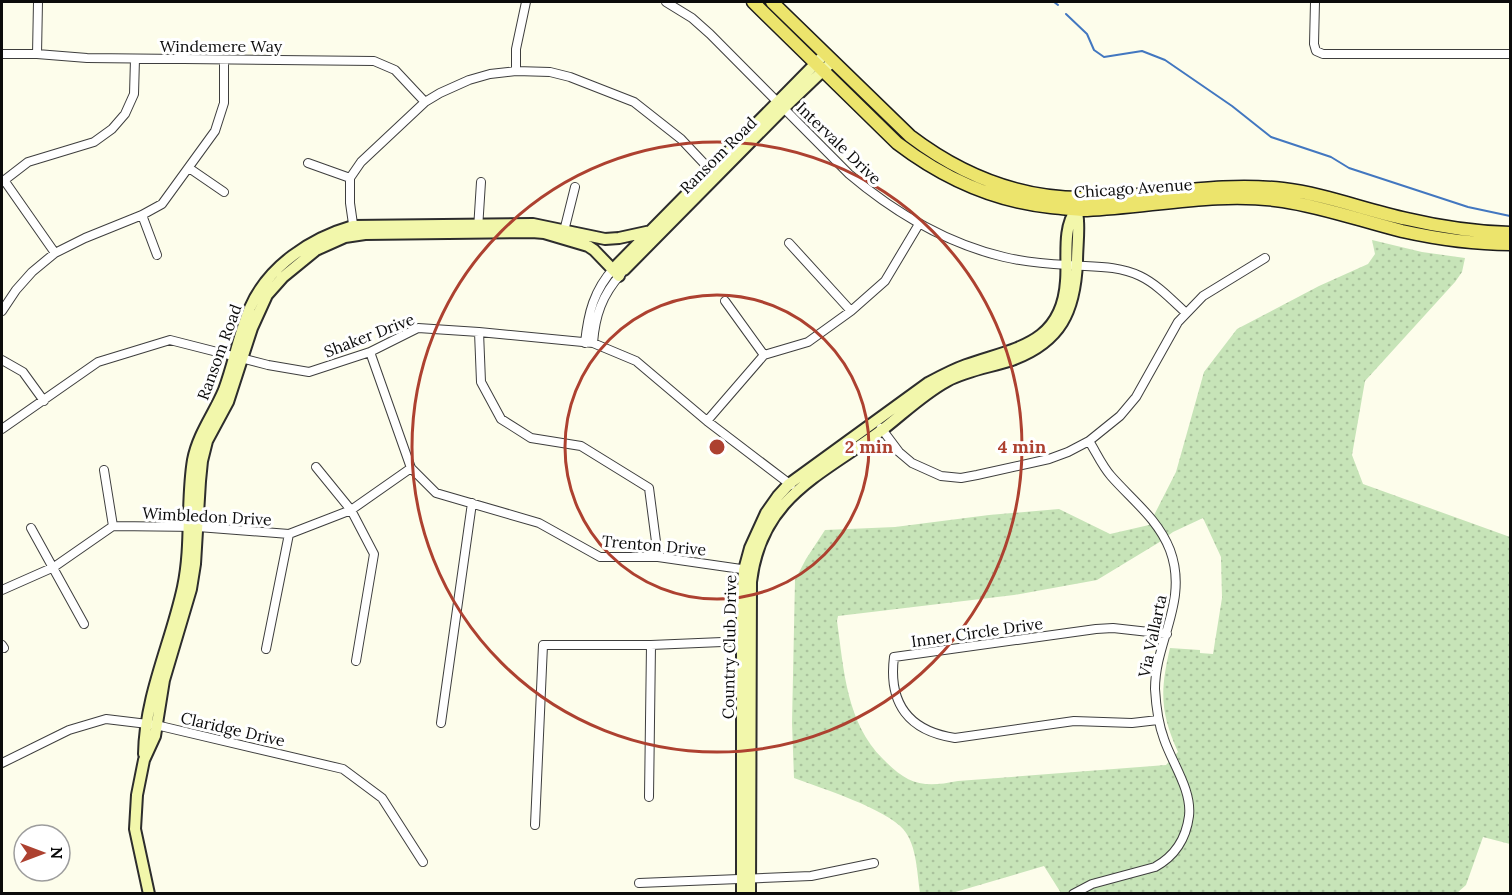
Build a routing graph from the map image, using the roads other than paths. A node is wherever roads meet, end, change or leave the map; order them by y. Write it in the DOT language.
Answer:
graph roads {
  1 [pos="38,2"];
  2 [pos="526,2"];
  3 [pos="666,2"];
  4 [pos="753,2"];
  5 [pos="772,2"];
  6 [pos="1315,2"];
  7 [pos="2,54"];
  8 [pos="37,54"];
  9 [pos="1510,54"];
  10 [pos="830,57"];
  11 [pos="135,59"];
  12 [pos="224,60"];
  13 [pos="820,67"];
  14 [pos="516,71"];
  15 [pos="425,102"];
  16 [pos="780,105"];
  17 [pos="308,163"];
  18 [pos="189,168"];
  19 [pos="714,174"];
  20 [pos="350,178"];
  21 [pos="3,181"];
  22 [pos="481,182"];
  23 [pos="575,187"];
  24 [pos="224,192"];
  25 [pos="1075,204"];
  26 [pos="142,215"];
  27 [pos="919,224"];
  28 [pos="478,229"];
  29 [pos="354,230"];
  30 [pos="651,231"];
  31 [pos="1510,233"];
  32 [pos="563,234"];
  33 [pos="619,238"];
  34 [pos="789,243"];
  35 [pos="1510,243"];
  36 [pos="55,253"];
  37 [pos="157,255"];
  38 [pos="1265,258"];
  39 [pos="1072,265"];
  40 [pos="622,267"];
  41 [pos="725,301"];
  42 [pos="2,310"];
  43 [pos="851,311"];
  44 [pos="1186,313"];
  45 [pos="479,332"];
  46 [pos="589,343"];
  47 [pos="370,352"];
  48 [pos="764,355"];
  49 [pos="239,357"];
  50 [pos="2,360"];
  51 [pos="44,401"];
  52 [pos="707,421"];
  53 [pos="879,425"];
  54 [pos="2,429"];
  55 [pos="1089,441"];
  56 [pos="316,467"];
  57 [pos="411,468"];
  58 [pos="104,470"];
  59 [pos="793,487"];
  60 [pos="472,503"];
  61 [pos="351,510"];
  62 [pos="113,526"];
  63 [pos="193,527"];
  64 [pos="31,528"];
  65 [pos="289,534"];
  66 [pos="658,557"];
  67 [pos="54,567"];
  68 [pos="748,570"];
  69 [pos="2,590"];
  70 [pos="84,624"];
  71 [pos="1167,634"];
  72 [pos="746,641"];
  73 [pos="651,645"];
  74 [pos="266,649"];
  75 [pos="356,661"];
  76 [pos="1158,720"];
  77 [pos="441,723"];
  78 [pos="152,725"];
  79 [pos="2,764"];
  80 [pos="649,797"];
  81 [pos="535,825"];
  82 [pos="423,862"];
  83 [pos="874,863"];
  84 [pos="746,878"];
  85 [pos="639,883"];
  86 [pos="148,894"];
  87 [pos="742,894"];
  88 [pos="750,894"];
  89 [pos="1072,894"];
  1 -- 8 [label="street"];
  2 -- 14 [label="street"];
  3 -- 16 [label="street, Intervale Drive"];
  4 -- 13 [label="main road, Chicago Avenue"];
  5 -- 10 [label="main road, Chicago Avenue"];
  6 -- 9 [label="street"];
  7 -- 8 [label="street, Windemere Way"];
  8 -- 11 [label="street, Windemere Way"];
  10 -- 13 [label="street, Ransom Road"];
  10 -- 25 [label="main road, Chicago Avenue"];
  11 -- 12 [label="street, Windemere Way"];
  11 -- 21 [label="street"];
  12 -- 15 [label="street, Windemere Way"];
  12 -- 18 [label="street"];
  13 -- 16 [label="street, Ransom Road"];
  13 -- 25 [label="main road, Chicago Avenue"];
  14 -- 15 [label="street"];
  14 -- 19 [label="street"];
  15 -- 20 [label="street"];
  16 -- 19 [label="street, Ransom Road"];
  16 -- 27 [label="street, Intervale Drive"];
  17 -- 20 [label="street"];
  18 -- 24 [label="street"];
  18 -- 26 [label="street"];
  19 -- 30 [label="street, Ransom Road"];
  19 -- 40 [label="street, Ransom Road"];
  20 -- 29 [label="street"];
  21 -- 36 [label="street"];
  22 -- 28 [label="street"];
  23 -- 32 [label="street"];
  25 -- 31 [label="main road, Chicago Avenue"];
  25 -- 35 [label="main road, Chicago Avenue"];
  25 -- 39 [label="street, Country Club Drive"];
  26 -- 36 [label="street"];
  26 -- 37 [label="street"];
  27 -- 39 [label="street, Intervale Drive"];
  27 -- 43 [label="street"];
  28 -- 29 [label="street, Ransom Road"];
  28 -- 32 [label="street, Ransom Road"];
  29 -- 49 [label="street, Ransom Road"];
  30 -- 33 [label="street, Ransom Road"];
  30 -- 40 [label="street, Ransom Road"];
  32 -- 33 [label="street, Ransom Road"];
  32 -- 40 [label="street, Ransom Road"];
  33 -- 40 [label="street"];
  34 -- 43 [label="street"];
  36 -- 42 [label="street"];
  38 -- 44 [label="street"];
  39 -- 44 [label="street, Intervale Drive"];
  39 -- 53 [label="street, Country Club Drive"];
  40 -- 46 [label="street"];
  41 -- 48 [label="street"];
  43 -- 48 [label="street"];
  44 -- 55 [label="street"];
  45 -- 46 [label="street, Shaker Drive"];
  45 -- 47 [label="street, Shaker Drive"];
  45 -- 66 [label="street"];
  46 -- 52 [label="street, Shaker Drive"];
  47 -- 49 [label="street, Shaker Drive"];
  47 -- 57 [label="street, Trenton Drive"];
  48 -- 52 [label="street"];
  49 -- 51 [label="street, Shaker Drive"];
  49 -- 63 [label="street, Ransom Road"];
  50 -- 51 [label="street"];
  51 -- 54 [label="street, Shaker Drive"];
  52 -- 59 [label="street, Shaker Drive"];
  53 -- 55 [label="street"];
  53 -- 59 [label="street, Country Club Drive"];
  55 -- 71 [label="street, Via Vallarta"];
  56 -- 61 [label="street"];
  57 -- 60 [label="street, Trenton Drive"];
  57 -- 61 [label="street, Wimbledon Drive"];
  58 -- 62 [label="street"];
  59 -- 68 [label="street, Country Club Drive"];
  60 -- 66 [label="street, Trenton Drive"];
  60 -- 77 [label="street"];
  61 -- 65 [label="street, Wimbledon Drive"];
  61 -- 75 [label="street"];
  62 -- 63 [label="street, Wimbledon Drive"];
  62 -- 67 [label="street"];
  63 -- 65 [label="street, Wimbledon Drive"];
  63 -- 78 [label="street, Ransom Road"];
  64 -- 67 [label="street"];
  65 -- 74 [label="street"];
  66 -- 68 [label="street, Trenton Drive"];
  67 -- 69 [label="street"];
  67 -- 70 [label="street"];
  68 -- 72 [label="street, Country Club Drive"];
  71 -- 76 [label="street, Via Vallarta"];
  71 -- 76 [label="street, Inner Circle Drive"];
  72 -- 73 [label="street"];
  72 -- 84 [label="street, Country Club Drive"];
  73 -- 80 [label="street"];
  73 -- 81 [label="street"];
  76 -- 89 [label="street, Via Vallarta"];
  78 -- 79 [label="street, Claridge Drive"];
  78 -- 82 [label="street, Claridge Drive"];
  78 -- 86 [label="street, Ransom Road"];
  83 -- 84 [label="street"];
  84 -- 85 [label="street"];
  84 -- 87 [label="street, Country Club Drive"];
  84 -- 88 [label="street, Country Club Drive"];
}
